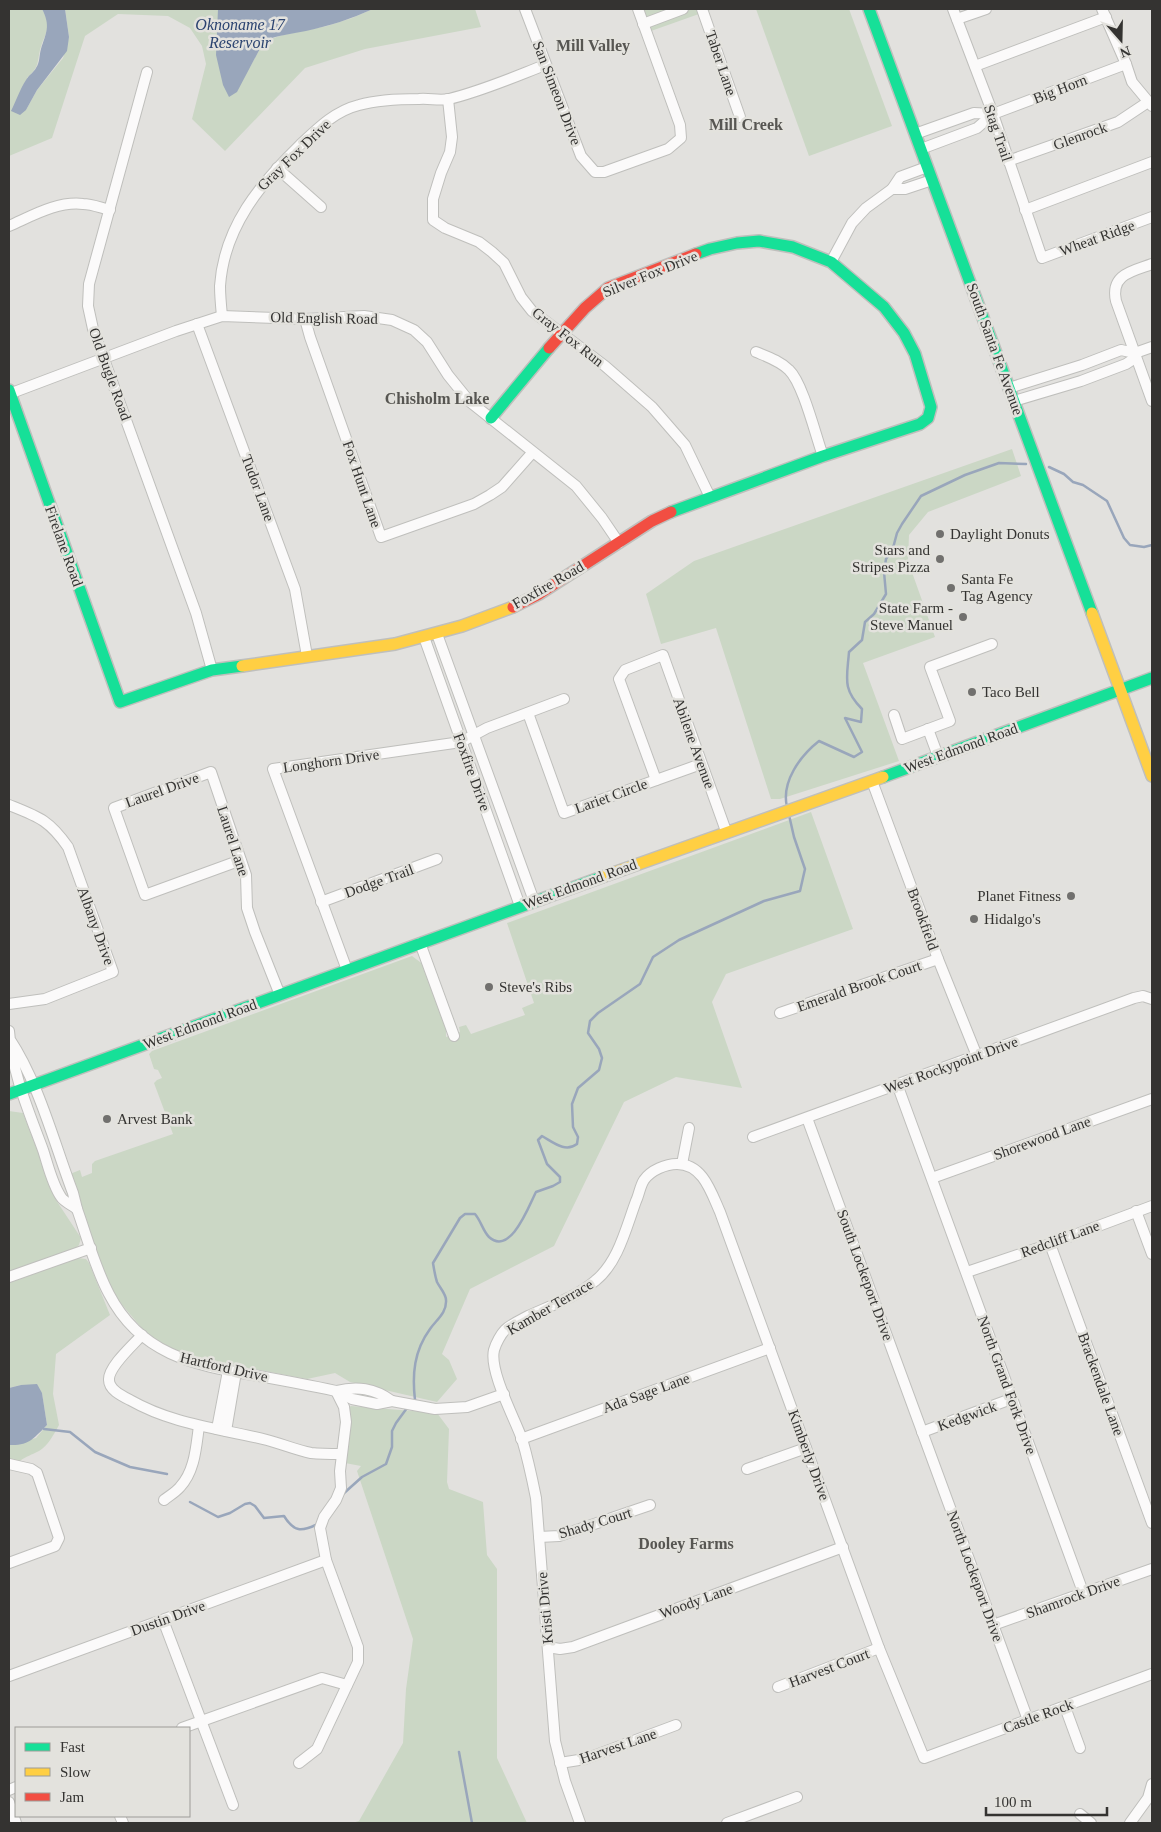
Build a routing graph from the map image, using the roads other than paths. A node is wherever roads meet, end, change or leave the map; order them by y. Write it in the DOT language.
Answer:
graph roads {
  1 [pos="525,9"];
  2 [pos="650,9"];
  3 [pos="683,9"];
  4 [pos="702,9"];
  5 [pos="869,9"];
  6 [pos="953,9"];
  7 [pos="986,9"];
  8 [pos="638,11"];
  9 [pos="1104,13"];
  10 [pos="957,19"];
  11 [pos="644,24"];
  12 [pos="1126,64"];
  13 [pos="546,65"];
  14 [pos="975,66"];
  15 [pos="146,72"];
  16 [pos="448,99"];
  17 [pos="1150,105"];
  18 [pos="993,114"];
  19 [pos="740,117"];
  20 [pos="947,122"];
  21 [pos="915,134"];
  22 [pos="952,137"];
  23 [pos="921,149"];
  24 [pos="1008,161"];
  25 [pos="1152,162"];
  26 [pos="927,167"];
  27 [pos="277,168"];
  28 [pos="932,180"];
  29 [pos="892,189"];
  30 [pos="321,207"];
  31 [pos="110,210"];
  32 [pos="1025,210"];
  33 [pos="1152,217"];
  34 [pos="9,226"];
  35 [pos="1042,258"];
  36 [pos="831,262"];
  37 [pos="1152,264"];
  38 [pos="222,316"];
  39 [pos="305,319"];
  40 [pos="197,324"];
  41 [pos="560,334"];
  42 [pos="1152,347"];
  43 [pos="756,352"];
  44 [pos="1136,353"];
  45 [pos="104,357"];
  46 [pos="1088,363"];
  47 [pos="1095,376"];
  48 [pos="1037,379"];
  49 [pos="1009,388"];
  50 [pos="1048,391"];
  51 [pos="9,392"];
  52 [pos="1014,401"];
  53 [pos="1152,401"];
  54 [pos="490,418"];
  55 [pos="928,418"];
  56 [pos="532,453"];
  57 [pos="823,456"];
  58 [pos="710,497"];
  59 [pos="619,543"];
  60 [pos="437,634"];
  61 [pos="424,637"];
  62 [pos="992,644"];
  63 [pos="307,656"];
  64 [pos="212,670"];
  65 [pos="1152,678"];
  66 [pos="1120,690"];
  67 [pos="564,699"];
  68 [pos="120,702"];
  69 [pos="528,713"];
  70 [pos="894,716"];
  71 [pos="928,729"];
  72 [pos="474,735"];
  73 [pos="461,742"];
  74 [pos="938,756"];
  75 [pos="701,764"];
  76 [pos="211,772"];
  77 [pos="1152,776"];
  78 [pos="656,780"];
  79 [pos="872,781"];
  80 [pos="9,805"];
  81 [pos="726,831"];
  82 [pos="241,860"];
  83 [pos="438,860"];
  84 [pos="534,901"];
  85 [pos="321,902"];
  86 [pos="520,906"];
  87 [pos="420,943"];
  88 [pos="938,959"];
  89 [pos="347,970"];
  90 [pos="280,995"];
  91 [pos="1151,998"];
  92 [pos="9,1004"];
  93 [pos="780,1013"];
  94 [pos="9,1031"];
  95 [pos="454,1036"];
  96 [pos="9,1038"];
  97 [pos="977,1056"];
  98 [pos="897,1084"];
  99 [pos="34,1086"];
  100 [pos="21,1090"];
  101 [pos="9,1094"];
  102 [pos="1152,1099"];
  103 [pos="807,1118"];
  104 [pos="689,1128"];
  105 [pos="753,1137"];
  106 [pos="682,1164"];
  107 [pos="932,1178"];
  108 [pos="1152,1206"];
  109 [pos="76,1209"];
  110 [pos="1136,1211"];
  111 [pos="1050,1244"];
  112 [pos="91,1248"];
  113 [pos="1152,1254"];
  114 [pos="967,1272"];
  115 [pos="9,1278"];
  116 [pos="142,1335"];
  117 [pos="770,1348"];
  118 [pos="232,1372"];
  119 [pos="336,1391"];
  120 [pos="504,1394"];
  121 [pos="1011,1399"];
  122 [pos="199,1426"];
  123 [pos="221,1430"];
  124 [pos="922,1432"];
  125 [pos="522,1439"];
  126 [pos="806,1448"];
  127 [pos="341,1454"];
  128 [pos="9,1464"];
  129 [pos="747,1469"];
  130 [pos="164,1500"];
  131 [pos="650,1505"];
  132 [pos="1152,1523"];
  133 [pos="539,1537"];
  134 [pos="843,1547"];
  135 [pos="326,1560"];
  136 [pos="9,1563"];
  137 [pos="1152,1568"];
  138 [pos="1083,1592"];
  139 [pos="163,1620"];
  140 [pos="993,1625"];
  141 [pos="548,1648"];
  142 [pos="879,1648"];
  143 [pos="1152,1674"];
  144 [pos="9,1676"];
  145 [pos="347,1685"];
  146 [pos="778,1687"];
  147 [pos="1065,1706"];
  148 [pos="1028,1720"];
  149 [pos="201,1721"];
  150 [pos="676,1726"];
  151 [pos="185,1727"];
  152 [pos="1080,1748"];
  153 [pos="924,1758"];
  154 [pos="299,1763"];
  155 [pos="560,1763"];
  156 [pos="1152,1784"];
  157 [pos="797,1797"];
  158 [pos="9,1802"];
  159 [pos="233,1805"];
  160 [pos="1080,1814"];
  161 [pos="16,1823"];
  162 [pos="580,1823"];
  163 [pos="727,1823"];
  164 [pos="1091,1823"];
  165 [pos="1130,1823"];
  1 -- 13 [label="street, San Simeon Drive"];
  2 -- 8 [label="street"];
  3 -- 11 [label="street"];
  4 -- 19 [label="street, Taber Lane"];
  5 -- 21 [label="main road, South Santa Fe Avenue"];
  6 -- 10 [label="street, Stag Trail"];
  7 -- 10 [label="street"];
  8 -- 11 [label="street"];
  9 -- 12 [label="street"];
  9 -- 14 [label="street"];
  10 -- 14 [label="street, Stag Trail"];
  11 -- 13 [label="street, San Simeon Drive"];
  12 -- 17 [label="street"];
  12 -- 18 [label="street, Big Horn"];
  13 -- 16 [label="street, Gray Fox Drive"];
  14 -- 18 [label="street, Stag Trail"];
  15 -- 31 [label="street, Old Bugle Road"];
  16 -- 27 [label="street, Gray Fox Drive"];
  16 -- 41 [label="street, Gray Fox Run"];
  17 -- 24 [label="street, Glenrock"];
  18 -- 20 [label="street, Big Horn"];
  18 -- 22 [label="street, Big Horn"];
  18 -- 24 [label="street, Stag Trail"];
  20 -- 21 [label="street, Big Horn"];
  20 -- 22 [label="street"];
  21 -- 23 [label="main road, South Santa Fe Avenue"];
  22 -- 23 [label="street, Big Horn"];
  23 -- 26 [label="main road, South Santa Fe Avenue"];
  24 -- 32 [label="street, Stag Trail"];
  25 -- 32 [label="street"];
  26 -- 28 [label="main road, South Santa Fe Avenue"];
  26 -- 29 [label="street"];
  27 -- 30 [label="street"];
  27 -- 38 [label="street, Gray Fox Drive"];
  28 -- 29 [label="street"];
  28 -- 49 [label="main road, South Santa Fe Avenue"];
  29 -- 36 [label="street"];
  31 -- 34 [label="street"];
  31 -- 45 [label="street, Old Bugle Road"];
  32 -- 35 [label="street, Stag Trail"];
  33 -- 35 [label="street, Wheat Ridge"];
  36 -- 41 [label="main road, Silver Fox Drive"];
  36 -- 55 [label="main road, Silver Fox Drive"];
  37 -- 44 [label="street"];
  38 -- 39 [label="street, Old English Road"];
  38 -- 40 [label="street, Old English Road"];
  39 -- 54 [label="street, Old English Road"];
  39 -- 56 [label="street, Fox Hunt Lane"];
  40 -- 45 [label="street, Old English Road"];
  40 -- 63 [label="street, Tudor Lane"];
  41 -- 54 [label="main road, Silver Fox Drive"];
  41 -- 58 [label="street, Gray Fox Run"];
  42 -- 44 [label="street"];
  43 -- 57 [label="street"];
  44 -- 46 [label="street"];
  44 -- 47 [label="street"];
  44 -- 53 [label="street"];
  45 -- 51 [label="street, Old English Road"];
  45 -- 64 [label="street, Old Bugle Road"];
  46 -- 47 [label="street"];
  46 -- 48 [label="street"];
  47 -- 50 [label="street"];
  48 -- 49 [label="street"];
  48 -- 50 [label="street"];
  49 -- 52 [label="main road, South Santa Fe Avenue"];
  50 -- 52 [label="street"];
  51 -- 68 [label="main road, Firelane Road"];
  52 -- 66 [label="main road, South Santa Fe Avenue"];
  54 -- 56 [label="street, Old English Road"];
  55 -- 57 [label="main road, Foxfire Road"];
  56 -- 59 [label="street, Old English Road"];
  57 -- 58 [label="main road, Foxfire Road"];
  58 -- 59 [label="main road, Foxfire Road"];
  59 -- 60 [label="main road, Foxfire Road"];
  60 -- 61 [label="main road, Foxfire Road"];
  60 -- 72 [label="street, Foxfire Drive"];
  61 -- 63 [label="main road, Foxfire Road"];
  61 -- 73 [label="street, Foxfire Drive"];
  62 -- 71 [label="street"];
  63 -- 64 [label="main road, Foxfire Road"];
  64 -- 68 [label="main road, Foxfire Road"];
  65 -- 66 [label="main road, West Edmond Road"];
  66 -- 74 [label="main road, West Edmond Road"];
  66 -- 77 [label="main road, South Santa Fe Avenue"];
  67 -- 69 [label="street, Longhorn Drive"];
  69 -- 72 [label="street, Longhorn Drive"];
  69 -- 78 [label="street, Lariet Circle"];
  70 -- 71 [label="street"];
  71 -- 74 [label="street"];
  72 -- 73 [label="street, Longhorn Drive"];
  72 -- 84 [label="street, Foxfire Drive"];
  73 -- 85 [label="street, Longhorn Drive"];
  73 -- 86 [label="street, Foxfire Drive"];
  74 -- 79 [label="main road, West Edmond Road"];
  75 -- 78 [label="street, Lariet Circle"];
  75 -- 78 [label="street, Abilene Avenue"];
  75 -- 81 [label="street, Abilene Avenue"];
  76 -- 82 [label="street, Laurel Lane"];
  76 -- 82 [label="street, Laurel Drive"];
  79 -- 81 [label="main road, West Edmond Road"];
  79 -- 88 [label="street, Brookfield"];
  80 -- 92 [label="street, Albany Drive"];
  81 -- 84 [label="main road, West Edmond Road"];
  82 -- 90 [label="street, Laurel Lane"];
  83 -- 85 [label="street, Dodge Trail"];
  84 -- 86 [label="main road, West Edmond Road"];
  85 -- 89 [label="street, Longhorn Drive"];
  86 -- 87 [label="main road, West Edmond Road"];
  87 -- 89 [label="main road, West Edmond Road"];
  87 -- 95 [label="street"];
  88 -- 93 [label="street, Emerald Brook Court"];
  88 -- 97 [label="street, Brookfield"];
  89 -- 90 [label="main road, West Edmond Road"];
  90 -- 99 [label="main road, West Edmond Road"];
  91 -- 97 [label="street, West Rockypoint Drive"];
  94 -- 96 [label="street, Hartford Drive"];
  96 -- 99 [label="street, Hartford Drive"];
  96 -- 100 [label="street, Hartford Drive"];
  97 -- 98 [label="street, West Rockypoint Drive"];
  98 -- 103 [label="street, West Rockypoint Drive"];
  98 -- 107 [label="street, North Grand Fork Drive"];
  99 -- 100 [label="main road, West Edmond Road"];
  99 -- 109 [label="street, Hartford Drive"];
  100 -- 101 [label="main road, West Edmond Road"];
  100 -- 109 [label="street, Hartford Drive"];
  102 -- 107 [label="street, Shorewood Lane"];
  103 -- 105 [label="street, West Rockypoint Drive"];
  103 -- 124 [label="street, South Lockeport Drive"];
  104 -- 106 [label="street"];
  106 -- 117 [label="street, Kimberly Drive"];
  106 -- 120 [label="street, Kamber Terrace"];
  107 -- 114 [label="street, North Grand Fork Drive"];
  108 -- 110 [label="street, Redcliff Lane"];
  109 -- 112 [label="street, Hartford Drive"];
  110 -- 111 [label="street, Redcliff Lane"];
  110 -- 113 [label="street"];
  111 -- 114 [label="street, Redcliff Lane"];
  111 -- 132 [label="street, Brackendale Lane"];
  112 -- 115 [label="street"];
  112 -- 116 [label="street, Hartford Drive"];
  114 -- 121 [label="street, North Grand Fork Drive"];
  116 -- 118 [label="street, Hartford Drive"];
  116 -- 122 [label="street"];
  117 -- 125 [label="street, Ada Sage Lane"];
  117 -- 126 [label="street, Kimberly Drive"];
  118 -- 119 [label="street, Hartford Drive"];
  118 -- 123 [label="street"];
  119 -- 120 [label="street, Hartford Drive"];
  119 -- 127 [label="street"];
  120 -- 125 [label="street, Kristi Drive"];
  121 -- 124 [label="street, Kedgwick"];
  121 -- 138 [label="street, North Grand Fork Drive"];
  122 -- 123 [label="street"];
  122 -- 130 [label="street"];
  123 -- 127 [label="street"];
  124 -- 140 [label="street, North Lockeport Drive"];
  125 -- 133 [label="street, Kristi Drive"];
  126 -- 129 [label="street"];
  126 -- 134 [label="street, Kimberly Drive"];
  127 -- 135 [label="street"];
  128 -- 136 [label="street"];
  131 -- 133 [label="street, Shady Court"];
  133 -- 141 [label="street, Kristi Drive"];
  134 -- 141 [label="street, Woody Lane"];
  134 -- 142 [label="street, Kimberly Drive"];
  135 -- 139 [label="street, Dustin Drive"];
  135 -- 145 [label="street"];
  137 -- 138 [label="street, Shamrock Drive"];
  138 -- 140 [label="street, Shamrock Drive"];
  139 -- 144 [label="street, Dustin Drive"];
  139 -- 149 [label="street"];
  140 -- 148 [label="street, North Lockeport Drive"];
  141 -- 155 [label="street, Kristi Drive"];
  142 -- 146 [label="street, Harvest Court"];
  142 -- 153 [label="street, Kimberly Drive"];
  143 -- 147 [label="street, Castle Rock"];
  145 -- 149 [label="street"];
  145 -- 154 [label="street"];
  147 -- 148 [label="street, Castle Rock"];
  147 -- 152 [label="street"];
  148 -- 153 [label="street, Castle Rock"];
  149 -- 151 [label="street"];
  149 -- 159 [label="street"];
  150 -- 155 [label="street, Harvest Lane"];
  155 -- 162 [label="street, Kristi Drive"];
  156 -- 165 [label="street"];
  157 -- 163 [label="street"];
  158 -- 161 [label="street"];
  160 -- 164 [label="street"];
}
